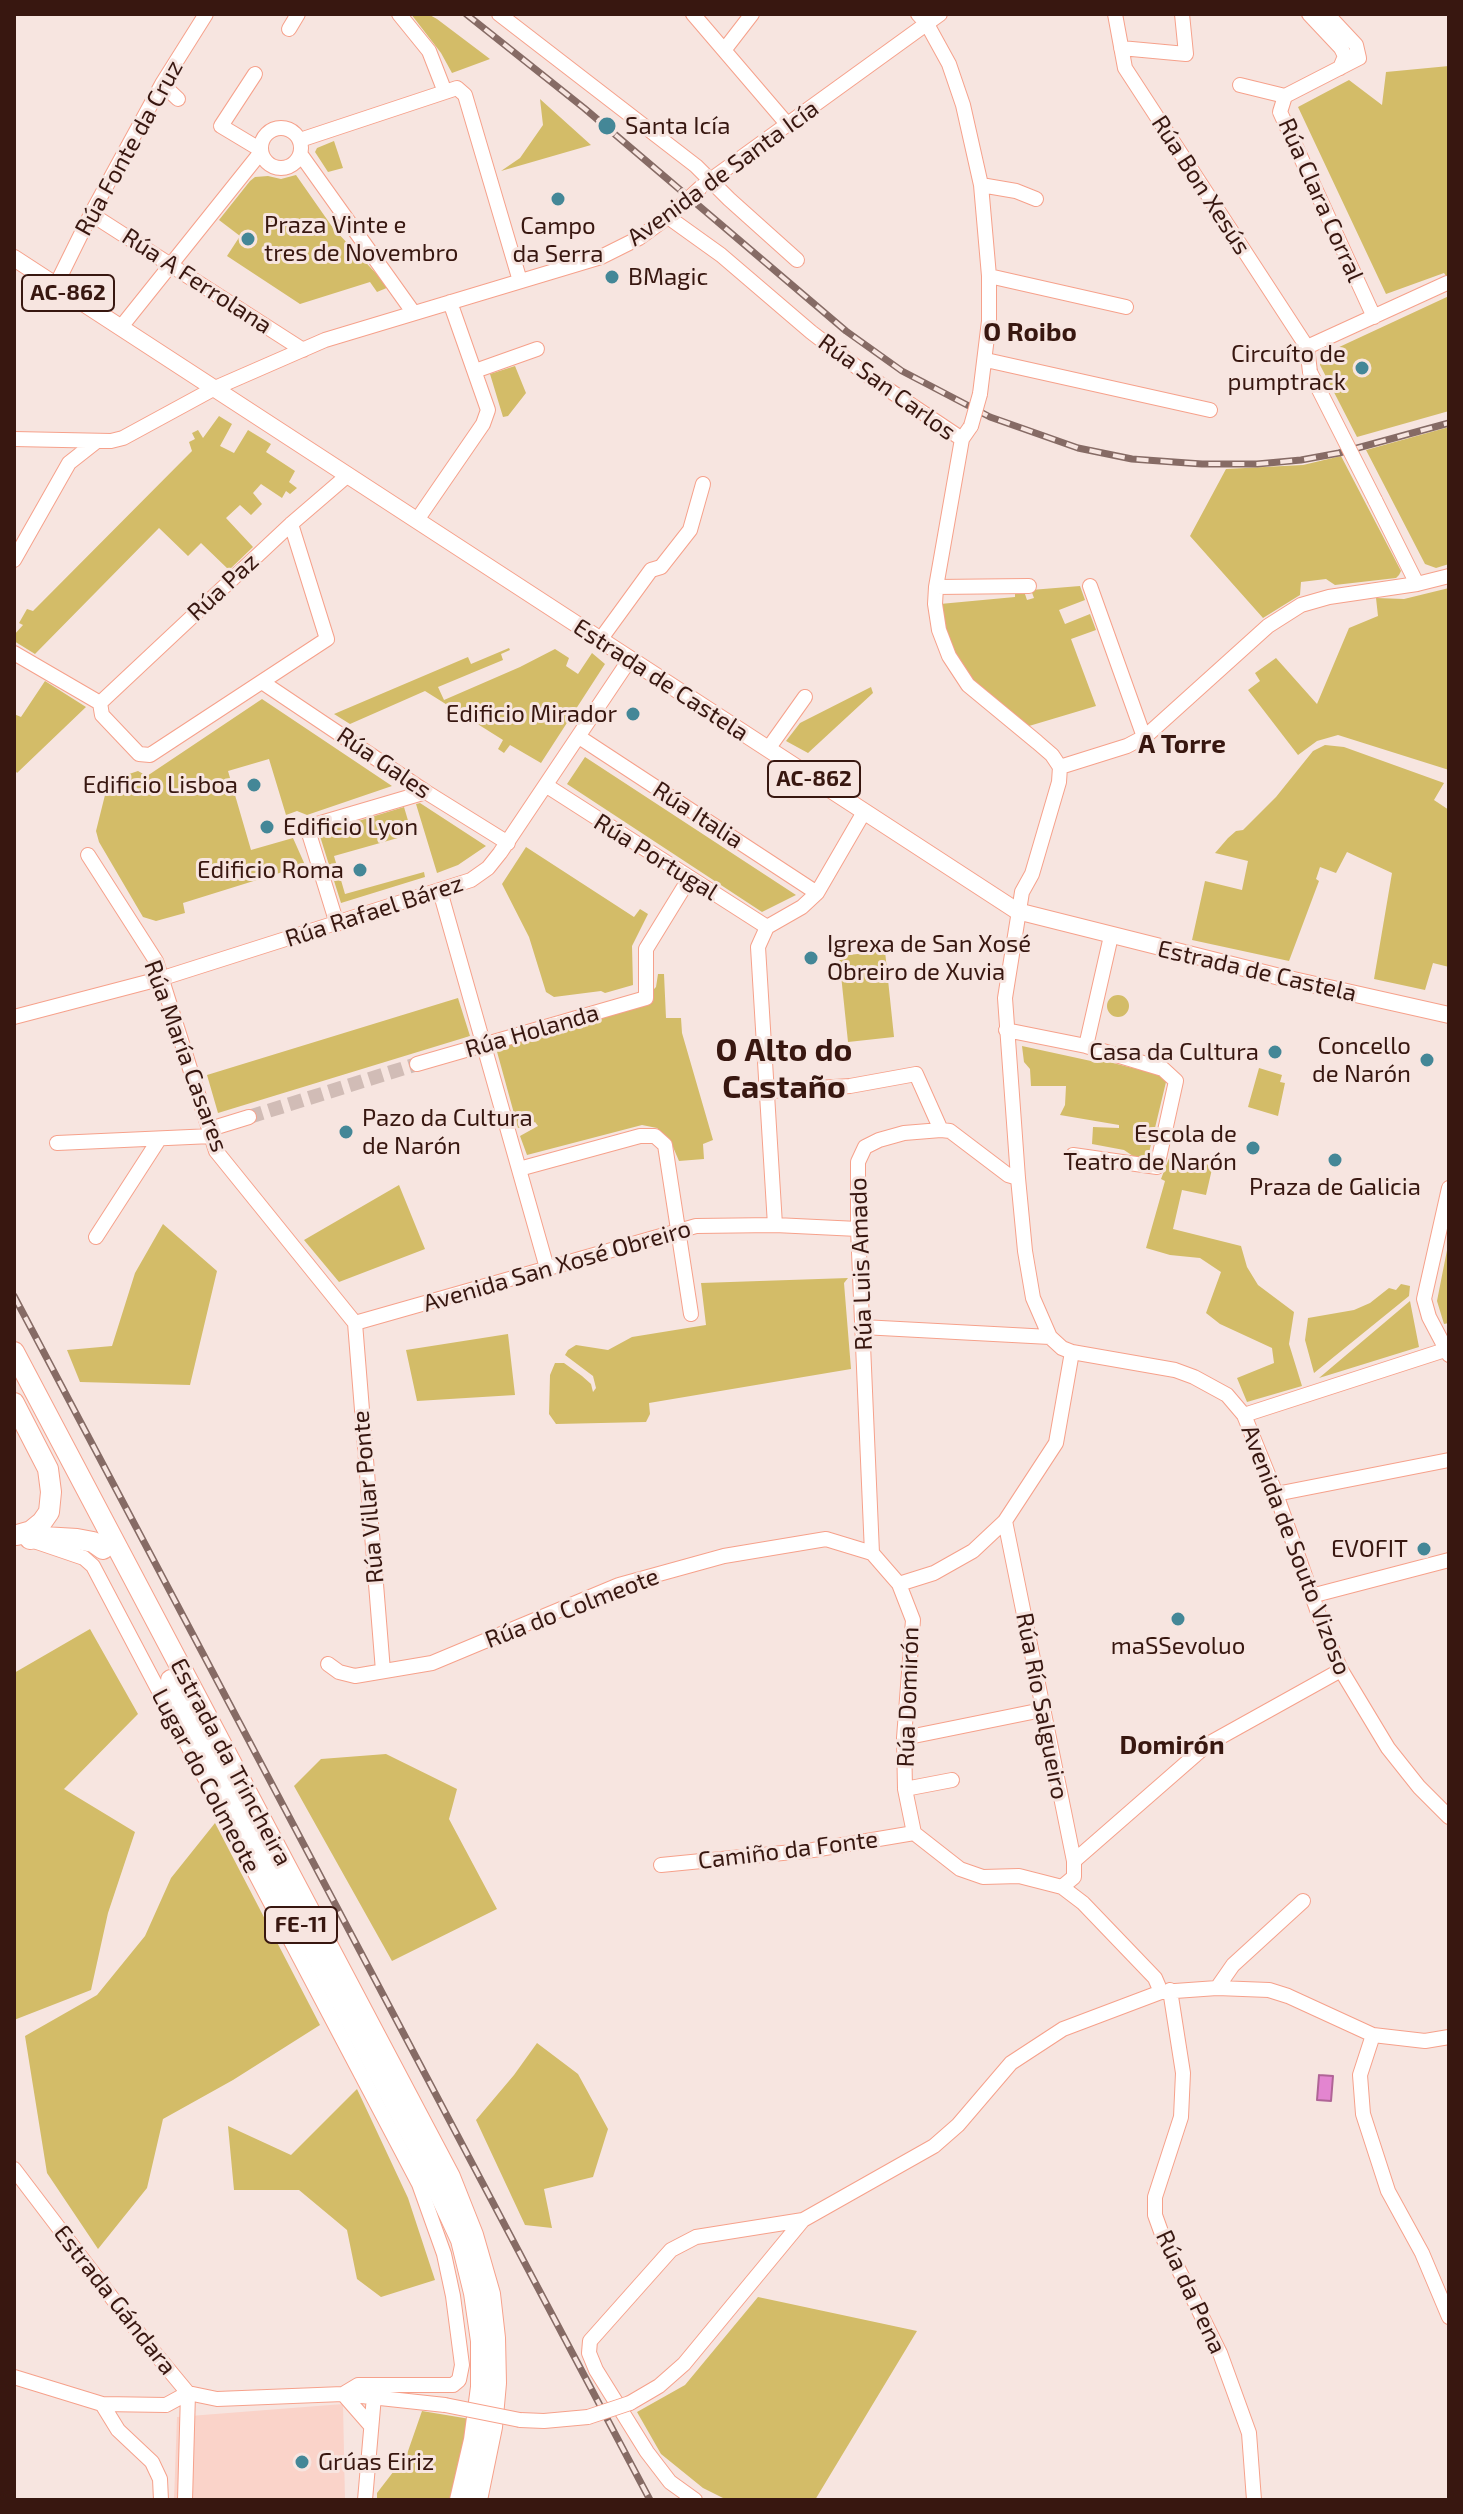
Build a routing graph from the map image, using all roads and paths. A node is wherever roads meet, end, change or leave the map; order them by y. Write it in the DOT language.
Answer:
graph roads {
  1 [pos="206,14"];
  2 [pos="298,14"];
  3 [pos="399,14"];
  4 [pos="693,14"];
  5 [pos="752,14"];
  6 [pos="940,14"];
  7 [pos="1115,14"];
  8 [pos="1182,14"];
  9 [pos="1309,14"];
  10 [pos="1327,14"];
  11 [pos="510,16"];
  12 [pos="922,19"];
  13 [pos="289,29"];
  14 [pos="1121,48"];
  15 [pos="725,49"];
  16 [pos="1340,68"];
  17 [pos="255,74"];
  18 [pos="162,84"];
  19 [pos="1240,85"];
  20 [pos="451,90"];
  21 [pos="1285,96"];
  22 [pos="178,99"];
  23 [pos="788,125"];
  24 [pos="300,140"];
  25 [pos="261,151"];
  26 [pos="301,155"];
  27 [pos="271,166"];
  28 [pos="242,177"];
  29 [pos="706,183"];
  30 [pos="981,185"];
  31 [pos="1036,199"];
  32 [pos="91,214"];
  33 [pos="670,215"];
  34 [pos="14,258"];
  35 [pos="797,260"];
  36 [pos="171,265"];
  37 [pos="989,276"];
  38 [pos="520,281"];
  39 [pos="1447,283"];
  40 [pos="56,285"];
  41 [pos="450,302"];
  42 [pos="1126,307"];
  43 [pos="413,312"];
  44 [pos="1374,317"];
  45 [pos="121,327"];
  46 [pos="1307,347"];
  47 [pos="537,349"];
  48 [pos="303,350"];
  49 [pos="986,360"];
  50 [pos="475,371"];
  51 [pos="215,388"];
  52 [pos="1210,410"];
  53 [pos="14,439"];
  54 [pos="962,439"];
  55 [pos="63,440"];
  56 [pos="99,441"];
  57 [pos="71,460"];
  58 [pos="348,475"];
  59 [pos="703,484"];
  60 [pos="417,520"];
  61 [pos="291,524"];
  62 [pos="14,560"];
  63 [pos="1449,576"];
  64 [pos="1417,584"];
  65 [pos="1029,586"];
  66 [pos="1090,586"];
  67 [pos="936,587"];
  68 [pos="600,640"];
  69 [pos="14,653"];
  70 [pos="630,659"];
  71 [pos="262,682"];
  72 [pos="805,697"];
  73 [pos="100,703"];
  74 [pos="579,737"];
  75 [pos="1144,737"];
  76 [pos="768,749"];
  77 [pos="1060,767"];
  78 [pos="547,786"];
  79 [pos="426,792"];
  80 [pos="864,812"];
  81 [pos="508,843"];
  82 [pos="88,855"];
  83 [pos="689,879"];
  84 [pos="440,891"];
  85 [pos="817,893"];
  86 [pos="1017,911"];
  87 [pos="337,924"];
  88 [pos="767,927"];
  89 [pos="1111,936"];
  90 [pos="163,978"];
  91 [pos="1449,1015"];
  92 [pos="14,1017"];
  93 [pos="1006,1030"];
  94 [pos="484,1046"];
  95 [pos="1086,1046"];
  96 [pos="417,1064"];
  97 [pos="768,1091"];
  98 [pos="249,1117"];
  99 [pos="941,1130"];
  100 [pos="211,1133"];
  101 [pos="158,1141"];
  102 [pos="57,1143"];
  103 [pos="1073,1155"];
  104 [pos="519,1169"];
  105 [pos="1018,1178"];
  106 [pos="1449,1188"];
  107 [pos="775,1225"];
  108 [pos="858,1229"];
  109 [pos="679,1231"];
  110 [pos="1444,1234"];
  111 [pos="96,1237"];
  112 [pos="547,1268"];
  113 [pos="691,1314"];
  114 [pos="355,1323"];
  115 [pos="862,1327"];
  116 [pos="1050,1337"];
  117 [pos="14,1352"];
  118 [pos="1072,1352"];
  119 [pos="1447,1353"];
  120 [pos="14,1379"];
  121 [pos="14,1403"];
  122 [pos="1244,1415"];
  123 [pos="1449,1460"];
  124 [pos="1276,1494"];
  125 [pos="1005,1521"];
  126 [pos="20,1536"];
  127 [pos="103,1549"];
  128 [pos="872,1553"];
  129 [pos="1449,1560"];
  130 [pos="899,1584"];
  131 [pos="1311,1596"];
  132 [pos="328,1664"];
  133 [pos="1341,1670"];
  134 [pos="383,1671"];
  135 [pos="1042,1710"];
  136 [pos="904,1738"];
  137 [pos="952,1780"];
  138 [pos="905,1789"];
  139 [pos="1449,1817"];
  140 [pos="914,1833"];
  141 [pos="1074,1861"];
  142 [pos="661,1865"];
  143 [pos="1062,1887"];
  144 [pos="1303,1901"];
  145 [pos="1217,1988"];
  146 [pos="1165,1991"];
  147 [pos="1373,2035"];
  148 [pos="1449,2037"];
  149 [pos="14,2169"];
  150 [pos="419,2184"];
  151 [pos="803,2220"];
  152 [pos="1449,2317"];
  153 [pos="14,2377"];
  154 [pos="188,2393"];
  155 [pos="343,2394"];
  156 [pos="374,2396"];
  157 [pos="403,2399"];
  158 [pos="102,2404"];
  159 [pos="371,2426"];
  160 [pos="161,2500"];
  161 [pos="185,2500"];
  162 [pos="365,2500"];
  163 [pos="460,2500"];
  164 [pos="477,2500"];
  165 [pos="695,2500"];
  166 [pos="1254,2500"];
  1 -- 18 [label="street, Rúa Fonte da Cruz"];
  2 -- 13 [label="street"];
  3 -- 20 [label="street"];
  4 -- 15 [label="street"];
  5 -- 15 [label="street"];
  6 -- 12 [label="street, Avenida de Santa Icía"];
  7 -- 14 [label="street, Rúa Bon Xesús"];
  8 -- 14 [label="street"];
  9 -- 16 [label="street"];
  10 -- 16 [label="street"];
  11 -- 29 [label="street"];
  12 -- 23 [label="street, Avenida de Santa Icía"];
  12 -- 30 [label="street"];
  14 -- 46 [label="street, Rúa Bon Xesús"];
  15 -- 23 [label="street"];
  16 -- 21 [label="street, Rúa Clara Corral"];
  17 -- 25 [label="street"];
  18 -- 22 [label="street"];
  18 -- 32 [label="street, Rúa Fonte da Cruz"];
  19 -- 21 [label="street"];
  20 -- 24 [label="street"];
  20 -- 38 [label="street"];
  21 -- 44 [label="street, Rúa Clara Corral"];
  23 -- 29 [label="street, Avenida de Santa Icía"];
  24 -- 25 [label="street"];
  24 -- 26 [label="street"];
  25 -- 27 [label="street"];
  25 -- 28 [label="street"];
  26 -- 27 [label="street"];
  26 -- 43 [label="street"];
  27 -- 28 [label="street"];
  28 -- 36 [label="street"];
  29 -- 33 [label="street, Avenida de Santa Icía, bridge"];
  29 -- 35 [label="street"];
  30 -- 31 [label="street"];
  30 -- 37 [label="street"];
  32 -- 36 [label="street, Rúa A Ferrolana"];
  32 -- 40 [label="street, Rúa Fonte da Cruz"];
  33 -- 38 [label="street, Avenida de Santa Icía"];
  33 -- 54 [label="street, Rúa San Carlos"];
  34 -- 40 [label="main road, Estrada de Castela / AC-862"];
  36 -- 45 [label="street"];
  36 -- 48 [label="street, Rúa A Ferrolana"];
  37 -- 42 [label="street"];
  37 -- 49 [label="street"];
  38 -- 41 [label="street, Avenida de Santa Icía"];
  39 -- 44 [label="street"];
  40 -- 45 [label="main road, Estrada de Castela / AC-862"];
  41 -- 43 [label="street, Avenida de Santa Icía"];
  41 -- 50 [label="street"];
  43 -- 48 [label="street, Avenida de Santa Icía"];
  44 -- 46 [label="street"];
  45 -- 51 [label="main road, Estrada de Castela / AC-862"];
  46 -- 64 [label="street, bridge"];
  47 -- 50 [label="street"];
  48 -- 51 [label="street, Avenida de Santa Icía"];
  49 -- 52 [label="street"];
  49 -- 54 [label="street, bridge"];
  50 -- 60 [label="street"];
  51 -- 56 [label="street, Avenida de Santa Icía"];
  51 -- 58 [label="main road, Estrada de Castela / AC-862"];
  53 -- 55 [label="street"];
  54 -- 67 [label="street, Rúa San Carlos"];
  55 -- 56 [label="street"];
  55 -- 57 [label="street"];
  56 -- 57 [label="street"];
  57 -- 62 [label="street"];
  58 -- 60 [label="main road, Estrada de Castela / AC-862"];
  58 -- 61 [label="street, Rúa Paz"];
  59 -- 68 [label="street"];
  60 -- 68 [label="main road, Estrada de Castela / AC-862"];
  61 -- 71 [label="street"];
  61 -- 73 [label="street, Rúa Paz"];
  63 -- 64 [label="street"];
  64 -- 75 [label="street"];
  65 -- 67 [label="street"];
  66 -- 75 [label="street"];
  67 -- 77 [label="street, Rúa San Carlos"];
  68 -- 70 [label="main road, Estrada de Castela / AC-862"];
  69 -- 73 [label="street"];
  70 -- 74 [label="street, Rúa Rafael Bárez"];
  70 -- 76 [label="main road, Estrada de Castela / AC-862"];
  71 -- 73 [label="street"];
  71 -- 79 [label="street, Rúa Gales"];
  72 -- 76 [label="street"];
  74 -- 78 [label="street, Rúa Rafael Bárez"];
  74 -- 85 [label="street, Rúa Italia"];
  75 -- 77 [label="street"];
  76 -- 80 [label="main road, Estrada de Castela / AC-862"];
  77 -- 86 [label="street"];
  78 -- 81 [label="street, Rúa Rafael Bárez"];
  78 -- 83 [label="street, Rúa Portugal"];
  79 -- 81 [label="street, Rúa Gales"];
  79 -- 87 [label="street"];
  80 -- 85 [label="street"];
  80 -- 86 [label="main road, Estrada de Castela / AC-862"];
  81 -- 84 [label="street, Rúa Rafael Bárez"];
  82 -- 90 [label="street, Rúa María Casares"];
  83 -- 88 [label="street, Rúa Portugal"];
  83 -- 94 [label="street, Rúa Holanda"];
  84 -- 87 [label="street, Rúa Rafael Bárez"];
  84 -- 94 [label="street"];
  85 -- 88 [label="street"];
  86 -- 89 [label="main road, Estrada de Castela / AC-862"];
  86 -- 93 [label="street"];
  87 -- 90 [label="street, Rúa Rafael Bárez"];
  88 -- 97 [label="street"];
  89 -- 91 [label="main road, Estrada de Castela / AC-862"];
  89 -- 95 [label="street"];
  90 -- 92 [label="street, Rúa Rafael Bárez"];
  90 -- 100 [label="street, Rúa María Casares"];
  93 -- 95 [label="street"];
  93 -- 105 [label="street"];
  94 -- 96 [label="street, Rúa Holanda"];
  94 -- 104 [label="street"];
  95 -- 103 [label="street"];
  97 -- 99 [label="street"];
  97 -- 107 [label="street"];
  98 -- 100 [label="street"];
  99 -- 105 [label="street"];
  99 -- 108 [label="street, Rúa Luis Amado"];
  100 -- 101 [label="street"];
  100 -- 114 [label="street, Rúa María Casares"];
  101 -- 102 [label="street"];
  101 -- 111 [label="street"];
  104 -- 109 [label="street"];
  104 -- 112 [label="street"];
  105 -- 116 [label="street"];
  106 -- 110 [label="street"];
  107 -- 108 [label="street, Avenida San Xosé Obreiro"];
  107 -- 109 [label="street, Avenida San Xosé Obreiro"];
  108 -- 115 [label="street, Rúa Luis Amado"];
  109 -- 112 [label="street, Avenida San Xosé Obreiro"];
  109 -- 113 [label="street"];
  110 -- 119 [label="street"];
  112 -- 114 [label="street, Avenida San Xosé Obreiro"];
  114 -- 134 [label="street, Rúa Villar Ponte"];
  115 -- 116 [label="street"];
  115 -- 128 [label="street, Rúa Luis Amado"];
  116 -- 118 [label="street, Avenida de Souto Vizoso"];
  117 -- 164 [label="highway, Estrada da Trincheira / FE-11"];
  118 -- 122 [label="street, Avenida de Souto Vizoso"];
  118 -- 125 [label="street"];
  119 -- 122 [label="street"];
  120 -- 127 [label="highway, Estrada da Trincheira / FE-11"];
  121 -- 126 [label="highway"];
  122 -- 124 [label="street, Avenida de Souto Vizoso"];
  123 -- 124 [label="street"];
  124 -- 131 [label="street, Avenida de Souto Vizoso"];
  125 -- 130 [label="street"];
  125 -- 135 [label="street, Rúa Río Salgueiro"];
  126 -- 127 [label="highway"];
  126 -- 150 [label="street, Lugar do Colmeote"];
  127 -- 163 [label="highway, Estrada da Trincheira / FE-11"];
  128 -- 130 [label="street"];
  128 -- 134 [label="street, Rúa do Colmeote"];
  129 -- 131 [label="street"];
  130 -- 136 [label="street, Rúa Domirón"];
  131 -- 133 [label="street, Avenida de Souto Vizoso"];
  132 -- 134 [label="street, Rúa do Colmeote"];
  133 -- 139 [label="street, Avenida de Souto Vizoso"];
  133 -- 141 [label="street"];
  135 -- 136 [label="street"];
  135 -- 141 [label="street, Rúa Río Salgueiro"];
  136 -- 138 [label="street, Rúa Domirón"];
  137 -- 138 [label="street"];
  138 -- 140 [label="street, Rúa Domirón"];
  140 -- 142 [label="street, Camiño da Fonte"];
  140 -- 143 [label="street"];
  141 -- 143 [label="street"];
  143 -- 146 [label="street"];
  144 -- 145 [label="street"];
  145 -- 146 [label="street"];
  145 -- 147 [label="street"];
  146 -- 151 [label="street"];
  146 -- 166 [label="street, Rúa da Pena"];
  147 -- 148 [label="street"];
  147 -- 152 [label="street"];
  149 -- 154 [label="street, Estrada Gándara"];
  150 -- 155 [label="street, Estrada Gándara"];
  151 -- 157 [label="street, bridge"];
  151 -- 165 [label="street"];
  153 -- 158 [label="street"];
  154 -- 155 [label="street, Estrada Gándara"];
  154 -- 158 [label="street"];
  154 -- 161 [label="street"];
  155 -- 156 [label="street"];
  155 -- 159 [label="street"];
  156 -- 157 [label="street"];
  156 -- 159 [label="street"];
  157 -- 159 [label="street"];
  158 -- 160 [label="street"];
  159 -- 162 [label="street"];
}
